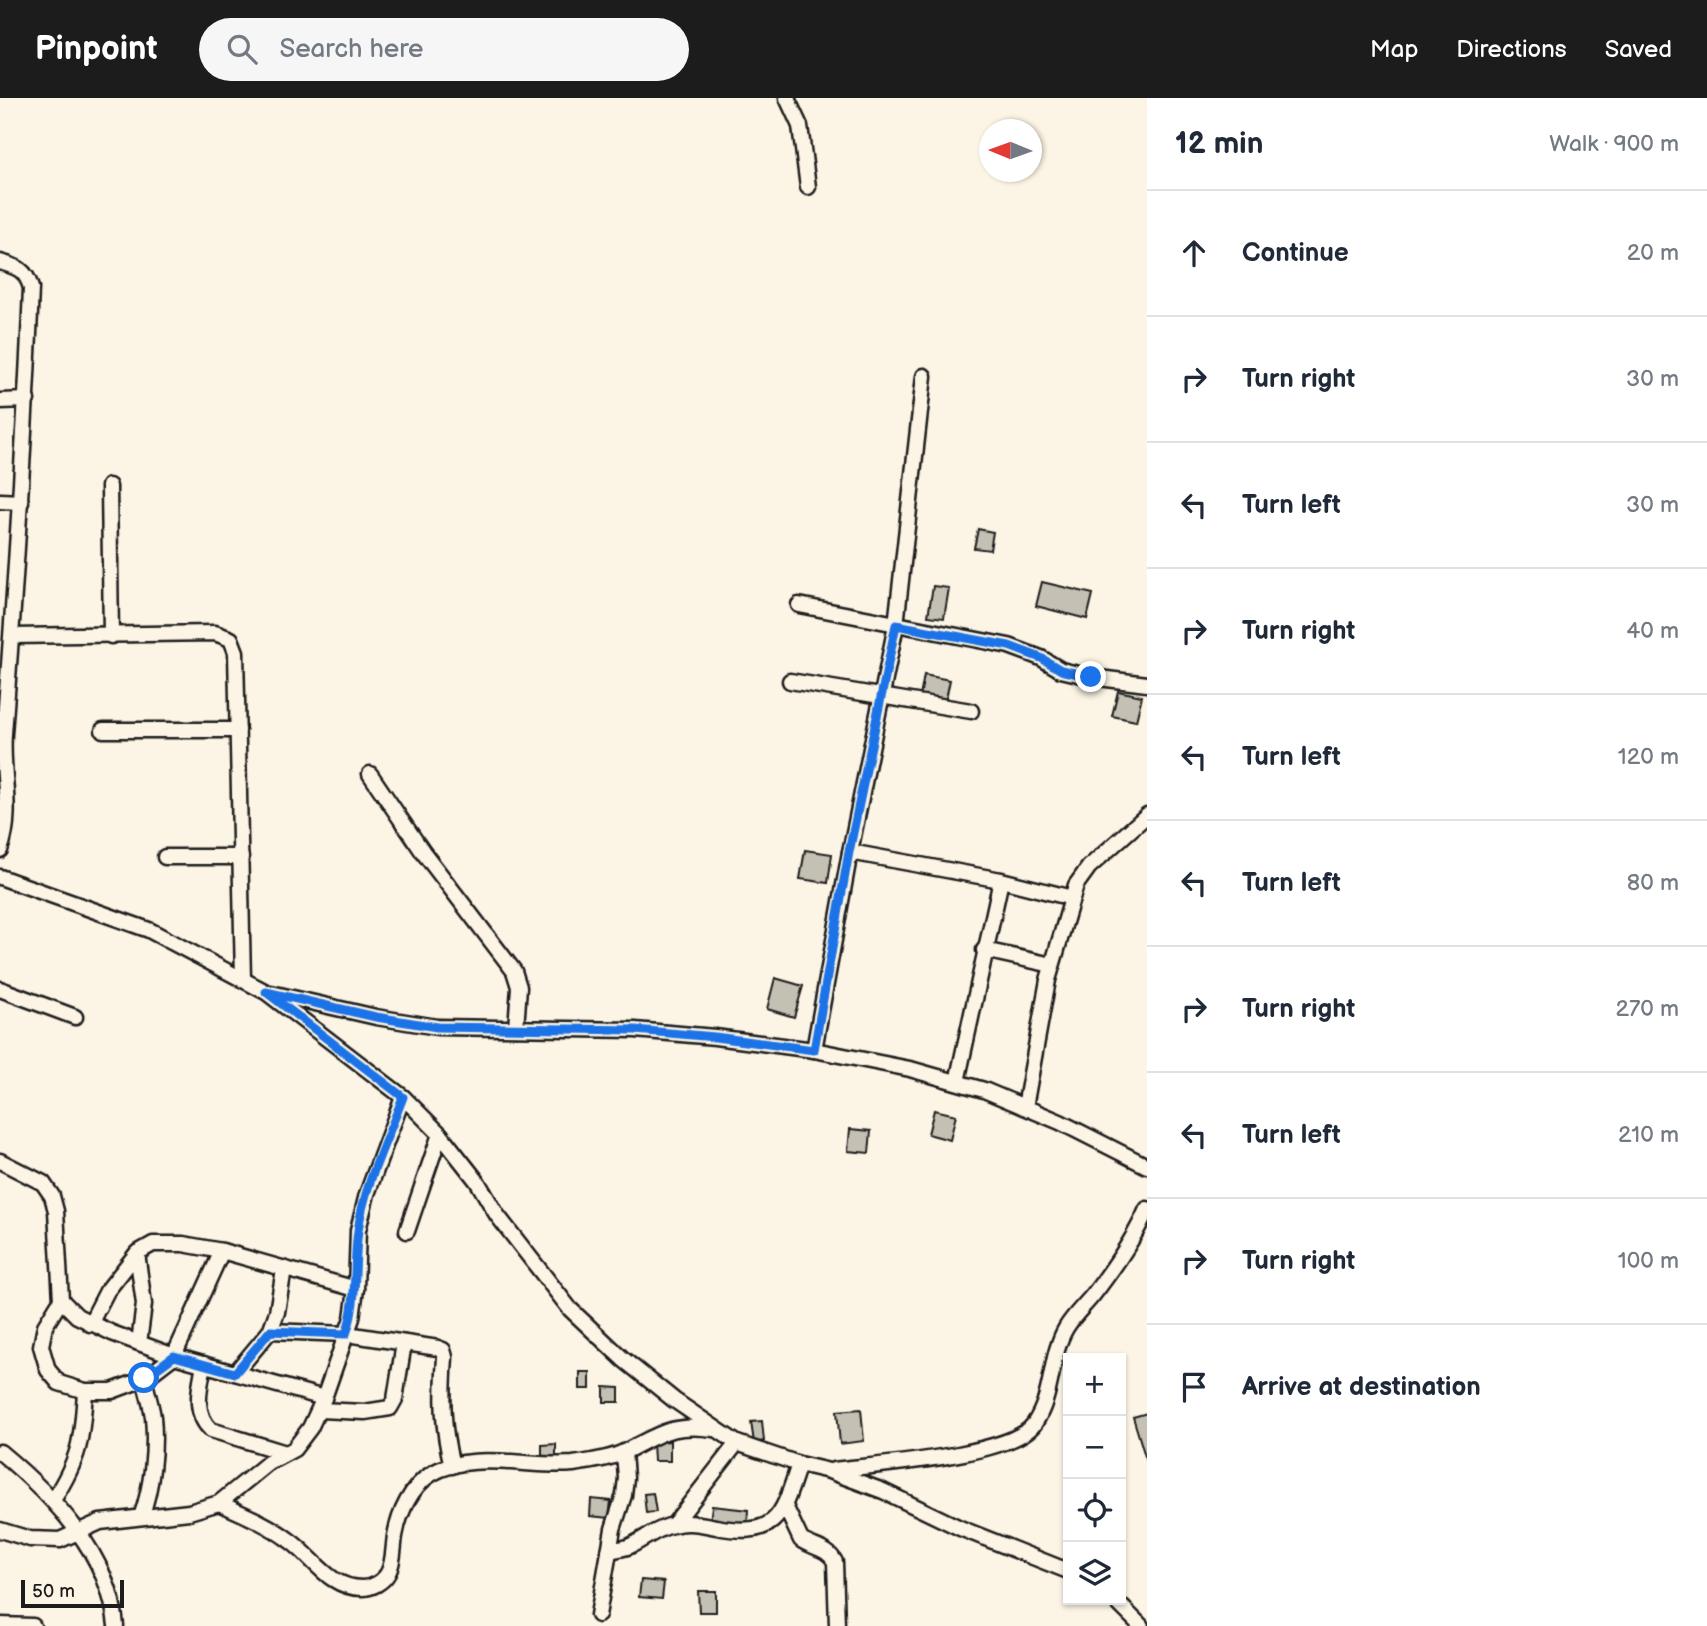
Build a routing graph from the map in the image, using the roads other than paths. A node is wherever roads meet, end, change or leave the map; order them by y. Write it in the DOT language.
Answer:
graph roads {
  1 [pos="787,98"];
  2 [pos="808,187"];
  3 [pos="0,262"];
  4 [pos="924,376"];
  5 [pos="27,400"];
  6 [pos="0,401"];
  7 [pos="109,486"];
  8 [pos="0,501"];
  9 [pos="21,502"];
  10 [pos="799,605"];
  11 [pos="7,616"];
  12 [pos="896,625"];
  13 [pos="12,636"];
  14 [pos="111,636"];
  15 [pos="790,681"];
  16 [pos="1147,684"];
  17 [pos="880,695"];
  18 [pos="971,710"];
  19 [pos="103,730"];
  20 [pos="238,730"];
  21 [pos="370,774"];
  22 [pos="1147,815"];
  23 [pos="0,850"];
  24 [pos="849,852"];
  25 [pos="241,857"];
  26 [pos="165,858"];
  27 [pos="0,877"];
  28 [pos="1001,880"];
  29 [pos="1072,898"];
  30 [pos="984,950"];
  31 [pos="1052,965"];
  32 [pos="243,980"];
  33 [pos="0,989"];
  34 [pos="266,992"];
  35 [pos="75,1017"];
  36 [pos="516,1028"];
  37 [pos="814,1050"];
  38 [pos="957,1082"];
  39 [pos="403,1097"];
  40 [pos="1025,1107"];
  41 [pos="440,1134"];
  42 [pos="0,1161"];
  43 [pos="1147,1166"];
  44 [pos="1147,1209"];
  45 [pos="407,1231"];
  46 [pos="222,1251"];
  47 [pos="137,1253"];
  48 [pos="284,1269"];
  49 [pos="356,1289"];
  50 [pos="61,1300"];
  51 [pos="90,1324"];
  52 [pos="270,1331"];
  53 [pos="346,1334"];
  54 [pos="139,1343"];
  55 [pos="404,1343"];
  56 [pos="174,1356"];
  57 [pos="204,1364"];
  58 [pos="235,1373"];
  59 [pos="144,1378"];
  60 [pos="85,1391"];
  61 [pos="322,1404"];
  62 [pos="715,1429"];
  63 [pos="737,1443"];
  64 [pos="0,1452"];
  65 [pos="624,1452"];
  66 [pos="286,1453"];
  67 [pos="799,1464"];
  68 [pos="452,1466"];
  69 [pos="829,1471"];
  70 [pos="53,1500"];
  71 [pos="219,1503"];
  72 [pos="785,1506"];
  73 [pos="141,1517"];
  74 [pos="674,1524"];
  75 [pos="0,1530"];
  76 [pos="77,1533"];
  77 [pos="609,1551"];
  78 [pos="1063,1568"];
  79 [pos="1120,1605"];
  80 [pos="598,1615"];
  81 [pos="0,1625"];
  82 [pos="33,1626"];
  83 [pos="116,1626"];
  84 [pos="837,1626"];
  85 [pos="1141,1626"];
  1 -- 2 [label="street"];
  3 -- 5 [label="street"];
  4 -- 12 [label="street"];
  5 -- 6 [label="street"];
  5 -- 9 [label="street"];
  7 -- 14 [label="street"];
  8 -- 9 [label="street"];
  9 -- 11 [label="street"];
  10 -- 12 [label="street"];
  11 -- 13 [label="street"];
  12 -- 16 [label="street"];
  12 -- 17 [label="street"];
  13 -- 14 [label="street"];
  13 -- 23 [label="street"];
  14 -- 20 [label="street"];
  15 -- 17 [label="street"];
  17 -- 18 [label="street"];
  17 -- 24 [label="street"];
  19 -- 20 [label="street"];
  20 -- 25 [label="street"];
  21 -- 36 [label="street"];
  22 -- 29 [label="street"];
  24 -- 28 [label="street"];
  24 -- 37 [label="street"];
  25 -- 26 [label="street"];
  25 -- 32 [label="street"];
  27 -- 32 [label="street"];
  28 -- 29 [label="street"];
  28 -- 30 [label="street"];
  29 -- 31 [label="street"];
  30 -- 31 [label="street"];
  30 -- 38 [label="street"];
  31 -- 40 [label="street"];
  32 -- 34 [label="street"];
  33 -- 35 [label="street"];
  34 -- 36 [label="street"];
  34 -- 39 [label="street"];
  36 -- 37 [label="street"];
  37 -- 38 [label="street"];
  38 -- 40 [label="street"];
  39 -- 41 [label="street"];
  39 -- 49 [label="street"];
  40 -- 43 [label="street"];
  41 -- 45 [label="street"];
  41 -- 62 [label="street"];
  42 -- 50 [label="street"];
  44 -- 69 [label="street"];
  46 -- 47 [label="street"];
  46 -- 48 [label="street"];
  46 -- 56 [label="street"];
  47 -- 51 [label="street"];
  47 -- 54 [label="street"];
  48 -- 49 [label="street"];
  48 -- 52 [label="street"];
  49 -- 53 [label="street"];
  50 -- 51 [label="street"];
  50 -- 60 [label="street"];
  51 -- 54 [label="street"];
  52 -- 53 [label="street"];
  52 -- 58 [label="street"];
  53 -- 55 [label="street"];
  53 -- 61 [label="street"];
  54 -- 56 [label="street"];
  55 -- 61 [label="street"];
  55 -- 68 [label="street"];
  56 -- 57 [label="street"];
  56 -- 59 [label="street"];
  57 -- 58 [label="street"];
  57 -- 66 [label="street"];
  58 -- 61 [label="street"];
  59 -- 60 [label="street"];
  59 -- 73 [label="street"];
  60 -- 70 [label="street"];
  61 -- 66 [label="street"];
  62 -- 63 [label="street"];
  62 -- 65 [label="street"];
  63 -- 67 [label="street"];
  63 -- 74 [label="street"];
  64 -- 70 [label="street"];
  65 -- 68 [label="street"];
  65 -- 77 [label="street"];
  66 -- 71 [label="street"];
  67 -- 69 [label="street"];
  67 -- 72 [label="street"];
  68 -- 71 [label="street"];
  69 -- 78 [label="street"];
  70 -- 76 [label="street"];
  71 -- 73 [label="street"];
  72 -- 74 [label="street"];
  72 -- 84 [label="street"];
  73 -- 76 [label="street"];
  74 -- 77 [label="street"];
  75 -- 76 [label="street"];
  76 -- 83 [label="street"];
  77 -- 80 [label="street"];
  79 -- 85 [label="street"];
  81 -- 82 [label="street"];
}
